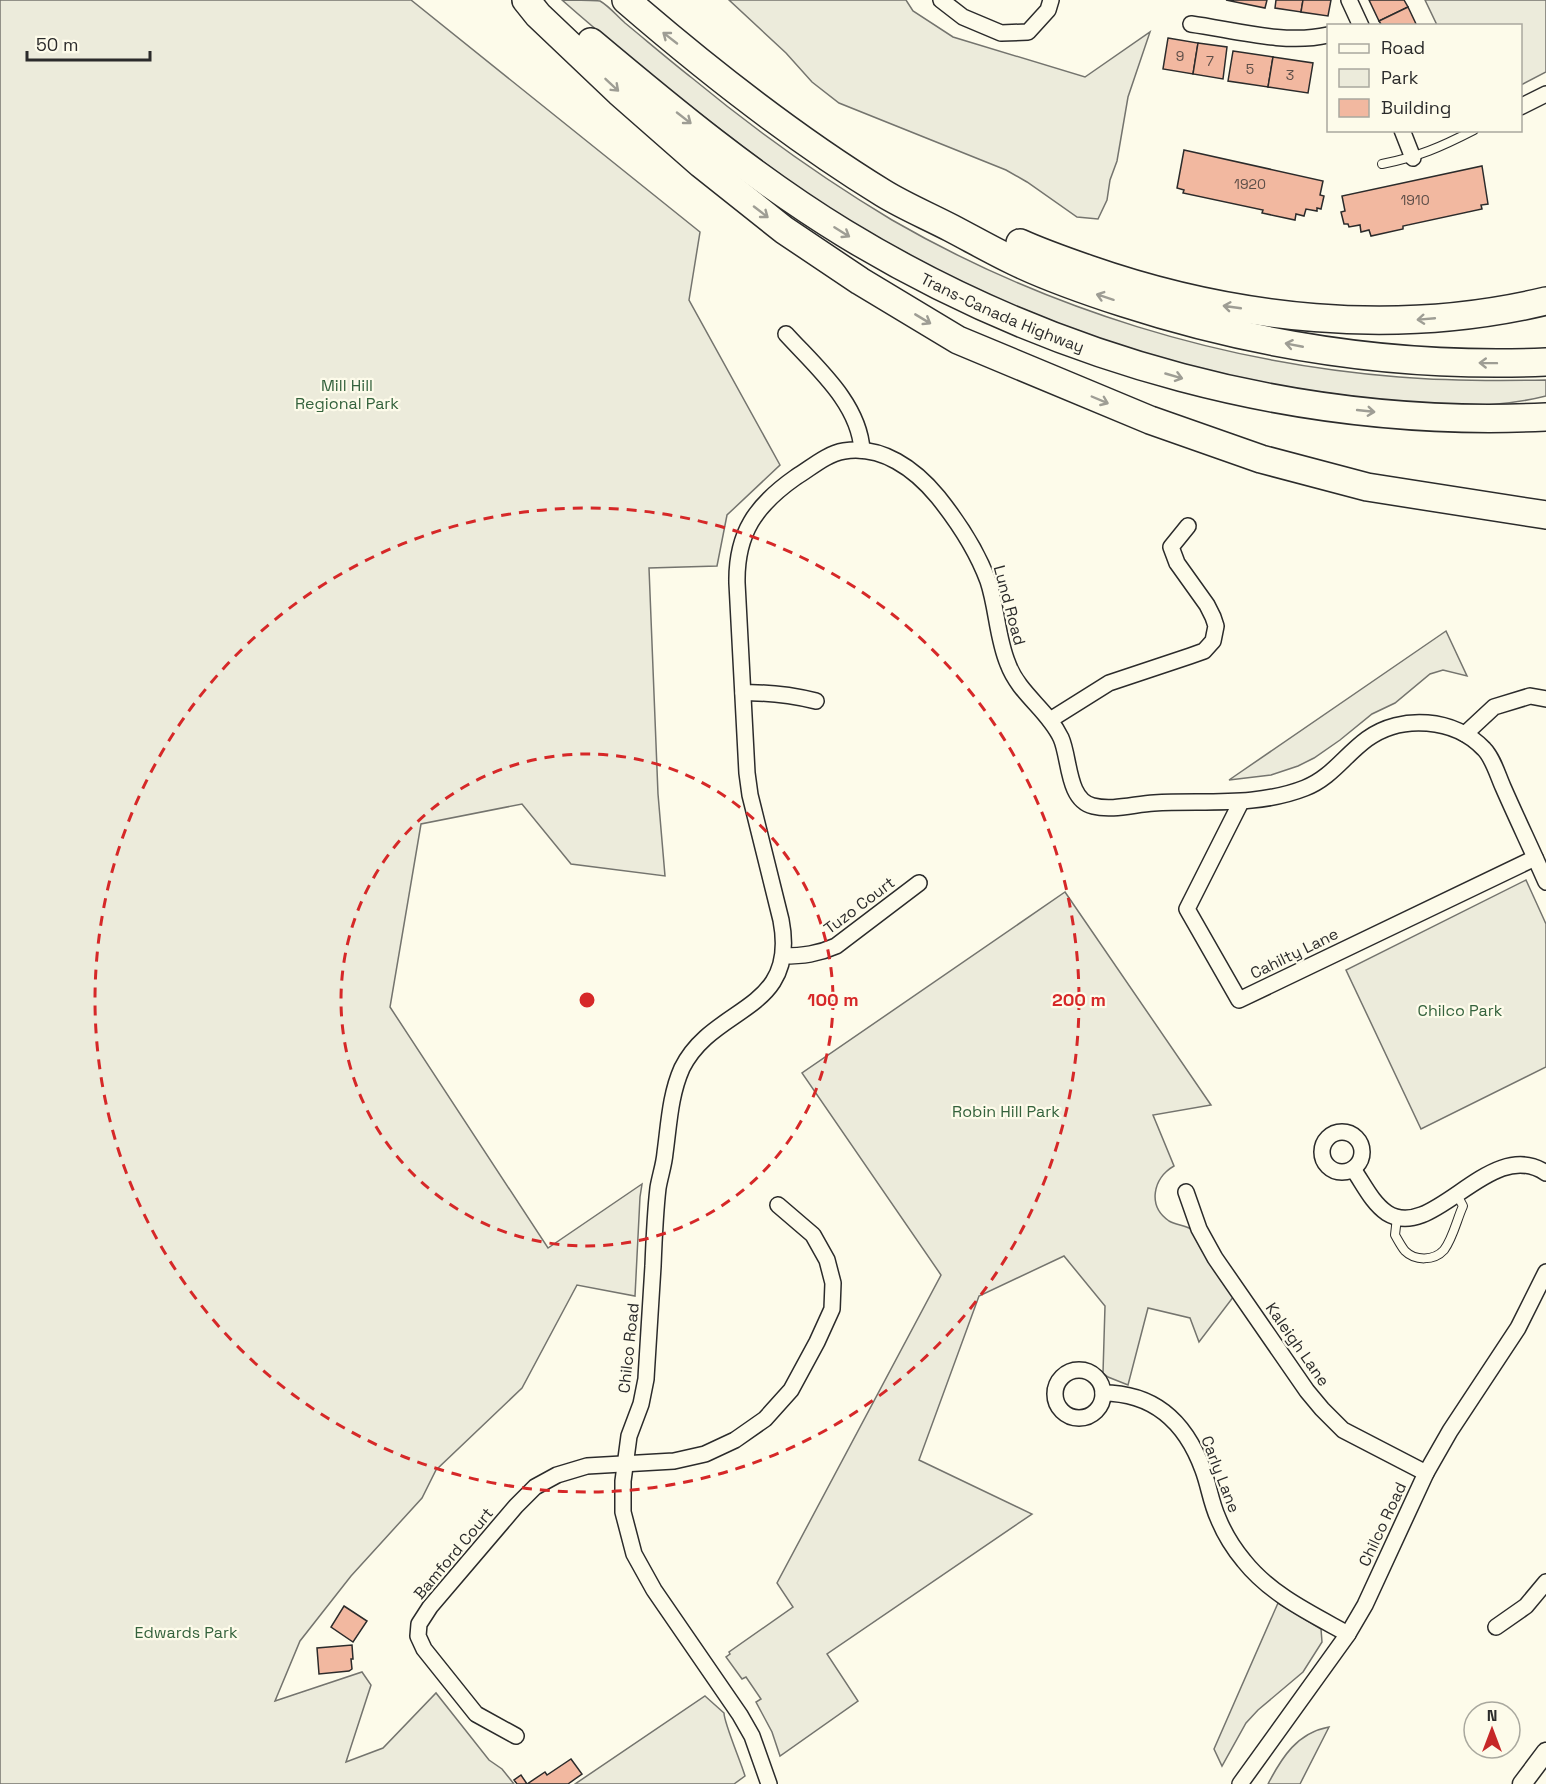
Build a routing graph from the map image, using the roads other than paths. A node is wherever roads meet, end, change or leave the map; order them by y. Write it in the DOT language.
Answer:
graph roads {
  1 [pos="526,0"];
  2 [pos="542,0"];
  3 [pos="626,0"];
  4 [pos="941,0"];
  5 [pos="1052,0"];
  6 [pos="1349,0"];
  7 [pos="1191,24"];
  8 [pos="1358,24"];
  9 [pos="1327,36"];
  10 [pos="1546,94"];
  11 [pos="1522,106"];
  12 [pos="782,126"];
  13 [pos="1403,132"];
  14 [pos="1470,132"];
  15 [pos="1413,158"];
  16 [pos="1382,164"];
  17 [pos="1546,301"];
  18 [pos="786,334"];
  19 [pos="1546,362"];
  20 [pos="1546,417"];
  21 [pos="862,450"];
  22 [pos="1546,515"];
  23 [pos="1188,526"];
  24 [pos="743,693"];
  25 [pos="1546,699"];
  26 [pos="816,701"];
  27 [pos="1050,720"];
  28 [pos="1465,734"];
  29 [pos="1241,802"];
  30 [pos="1535,858"];
  31 [pos="1546,882"];
  32 [pos="919,883"];
  33 [pos="783,956"];
  34 [pos="1353,1169"];
  35 [pos="1546,1173"];
  36 [pos="1186,1192"];
  37 [pos="1456,1193"];
  38 [pos="778,1204"];
  39 [pos="1397,1217"];
  40 [pos="1546,1272"];
  41 [pos="1103,1393"];
  42 [pos="624,1464"];
  43 [pos="1426,1473"];
  44 [pos="1546,1582"];
  45 [pos="1496,1627"];
  46 [pos="1348,1634"];
  47 [pos="516,1736"];
  48 [pos="1546,1752"];
  49 [pos="769,1784"];
  50 [pos="1240,1784"];
  51 [pos="1522,1784"];
  1 -- 22 [label="highway, one-way"];
  2 -- 20 [label="highway, Trans-Canada Highway, one-way"];
  12 -- 3 [label="highway, one-way"];
  4 -- 5 [label="street"];
  6 -- 8 [label="street"];
  7 -- 9 [label="street"];
  10 -- 11 [label="street"];
  17 -- 12 [label="highway, one-way"];
  19 -- 12 [label="highway, one-way"];
  13 -- 15 [label="street"];
  14 -- 15 [label="lane"];
  15 -- 16 [label="lane"];
  18 -- 21 [label="street"];
  21 -- 24 [label="street, Lund Road"];
  21 -- 27 [label="street, Lund Road"];
  23 -- 27 [label="street"];
  24 -- 26 [label="street"];
  24 -- 33 [label="street, Lund Road"];
  25 -- 28 [label="street"];
  27 -- 29 [label="street, Lund Road"];
  28 -- 29 [label="street, Lund Road"];
  28 -- 30 [label="street, Lund Road"];
  29 -- 30 [label="street, Cahilty Lane"];
  30 -- 31 [label="street, Lund Road"];
  32 -- 33 [label="street, Tuzo Court"];
  33 -- 42 [label="street, Chilco Road"];
  34 -- 39 [label="street"];
  35 -- 37 [label="street"];
  36 -- 43 [label="street, Kaleigh Lane"];
  37 -- 39 [label="street"];
  37 -- 39 [label="lane"];
  38 -- 42 [label="street"];
  40 -- 43 [label="street, Chilco Road"];
  41 -- 46 [label="street, Carly Lane"];
  42 -- 47 [label="street, Bamford Court"];
  42 -- 49 [label="street, Chilco Road"];
  43 -- 46 [label="street, Chilco Road"];
  44 -- 45 [label="street"];
  46 -- 50 [label="street, Chilco Road"];
  48 -- 51 [label="street"];
}
